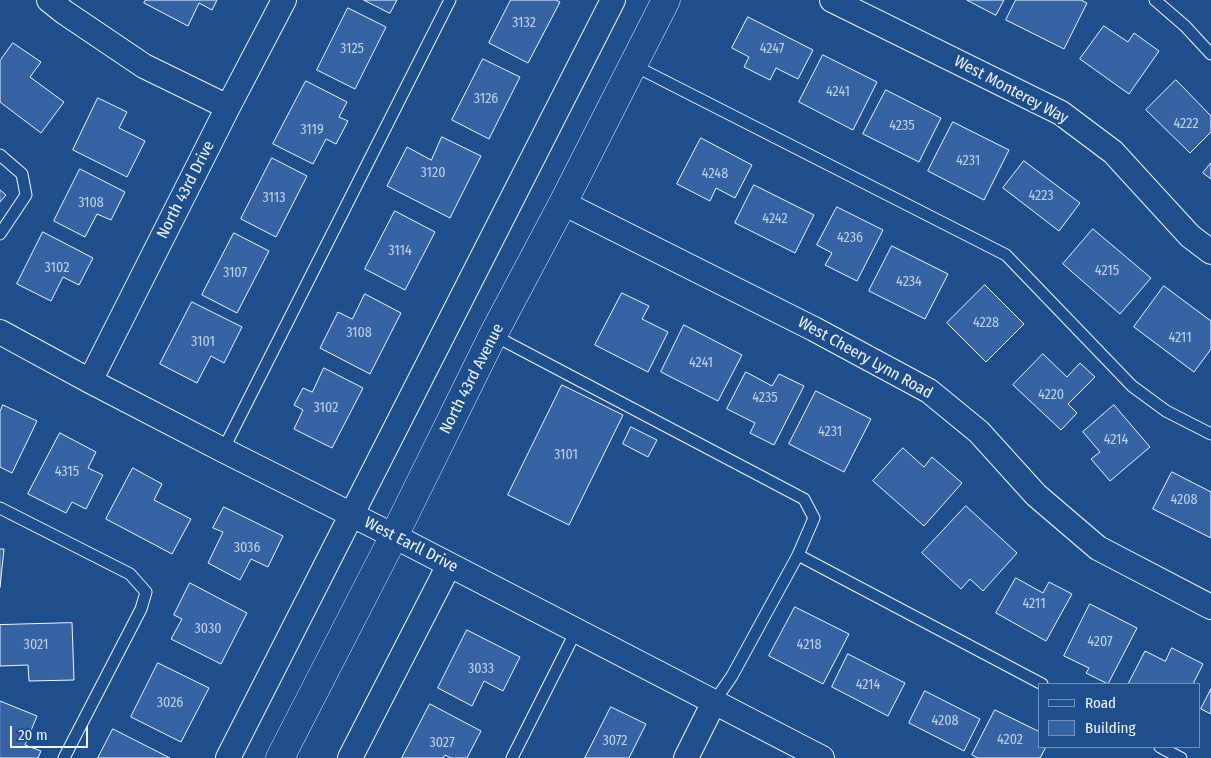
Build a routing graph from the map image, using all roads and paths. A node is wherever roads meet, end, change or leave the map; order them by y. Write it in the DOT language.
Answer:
graph roads {
  1 [pos="49,0"];
  2 [pos="284,0"];
  3 [pos="450,0"];
  4 [pos="613,0"];
  5 [pos="666,0"];
  6 [pos="832,0"];
  7 [pos="1155,0"];
  8 [pos="1211,54"];
  9 [pos="633,64"];
  10 [pos="228,107"];
  11 [pos="0,155"];
  12 [pos="562,203"];
  13 [pos="0,234"];
  14 [pos="1211,252"];
  15 [pos="0,332"];
  16 [pos="494,335"];
  17 [pos="90,381"];
  18 [pos="1211,434"];
  19 [pos="223,450"];
  20 [pos="0,508"];
  21 [pos="351,515"];
  22 [pos="394,536"];
  23 [pos="798,555"];
  24 [pos="449,565"];
  25 [pos="1211,607"];
  26 [pos="576,631"];
  27 [pos="1040,683"];
  28 [pos="714,702"];
  29 [pos="1162,748"];
  30 [pos="64,758"];
  31 [pos="228,758"];
  32 [pos="280,758"];
  33 [pos="350,758"];
  34 [pos="512,758"];
  35 [pos="686,758"];
  36 [pos="822,758"];
  37 [pos="1181,758"];
  1 -- 10 [label="street"];
  2 -- 10 [label="street, North 43rd Drive"];
  3 -- 19 [label="lane"];
  4 -- 21 [label="street"];
  5 -- 9 [label="main road, North 43rd Avenue"];
  6 -- 14 [label="street, West Monterey Way"];
  7 -- 8 [label="lane"];
  9 -- 12 [label="main road, North 43rd Avenue"];
  9 -- 18 [label="lane"];
  10 -- 17 [label="street, North 43rd Drive"];
  11 -- 13 [label="lane"];
  12 -- 16 [label="main road, North 43rd Avenue"];
  12 -- 25 [label="street, West Cheery Lynn Road"];
  15 -- 17 [label="street, West Earll Drive"];
  16 -- 22 [label="main road, North 43rd Avenue"];
  16 -- 23 [label="lane"];
  17 -- 19 [label="street, West Earll Drive"];
  19 -- 21 [label="street, West Earll Drive"];
  20 -- 30 [label="lane"];
  21 -- 22 [label="street, West Earll Drive"];
  21 -- 31 [label="street"];
  22 -- 24 [label="street, West Earll Drive"];
  22 -- 32 [label="main road, North 43rd Avenue"];
  23 -- 27 [label="lane"];
  23 -- 28 [label="lane"];
  24 -- 26 [label="street, West Earll Drive"];
  24 -- 33 [label="street"];
  26 -- 28 [label="street, West Earll Drive"];
  26 -- 34 [label="lane"];
  28 -- 35 [label="street"];
  28 -- 36 [label="street, West Earll Drive"];
  29 -- 37 [label="lane"];
}
